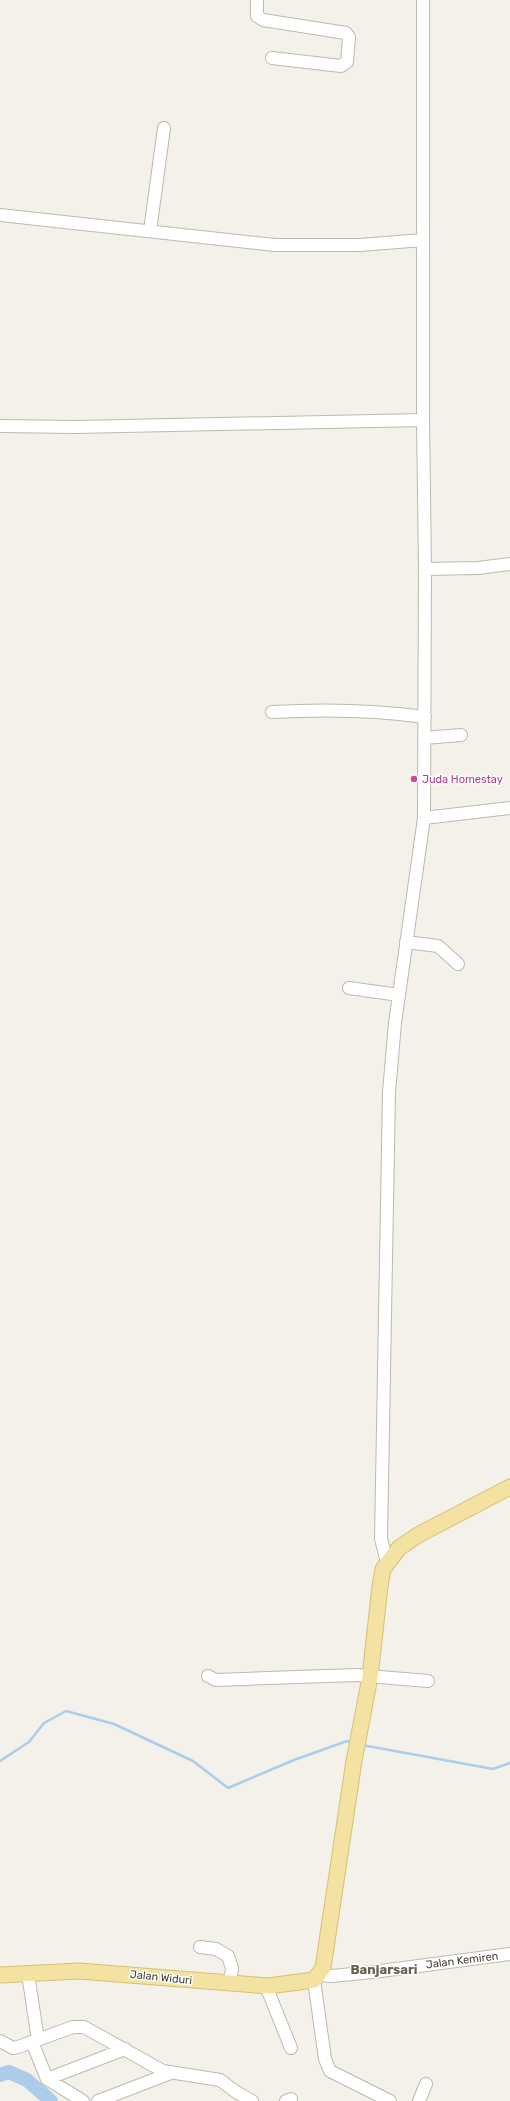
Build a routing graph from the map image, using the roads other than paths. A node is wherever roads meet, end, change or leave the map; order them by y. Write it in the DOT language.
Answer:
graph roads {
  1 [pos="257,0"];
  2 [pos="422,0"];
  3 [pos="272,58"];
  4 [pos="164,128"];
  5 [pos="0,216"];
  6 [pos="150,231"];
  7 [pos="423,240"];
  8 [pos="423,420"];
  9 [pos="0,426"];
  10 [pos="510,564"];
  11 [pos="426,569"];
  12 [pos="272,712"];
  13 [pos="425,717"];
  14 [pos="461,735"];
  15 [pos="424,738"];
  16 [pos="510,808"];
  17 [pos="424,818"];
  18 [pos="406,942"];
  19 [pos="458,964"];
  20 [pos="349,988"];
  21 [pos="399,995"];
  22 [pos="510,1487"];
  23 [pos="387,1562"];
  24 [pos="208,1676"];
  25 [pos="370,1677"];
  26 [pos="428,1681"];
  27 [pos="200,1947"];
  28 [pos="510,1954"];
  29 [pos="28,1974"];
  30 [pos="0,1975"];
  31 [pos="231,1977"];
  32 [pos="317,1977"];
  33 [pos="270,1986"];
  34 [pos="0,2041"];
  35 [pos="35,2041"];
  36 [pos="291,2048"];
  37 [pos="125,2049"];
  38 [pos="171,2073"];
  39 [pos="47,2079"];
  40 [pos="426,2084"];
  41 [pos="83,2101"];
  42 [pos="98,2101"];
  43 [pos="252,2101"];
  44 [pos="390,2101"];
  45 [pos="419,2101"];
  1 -- 3 [label="street"];
  2 -- 7 [label="street"];
  4 -- 6 [label="street"];
  5 -- 6 [label="street"];
  6 -- 7 [label="street"];
  7 -- 8 [label="street"];
  8 -- 9 [label="street"];
  8 -- 11 [label="street"];
  10 -- 11 [label="street"];
  11 -- 13 [label="street"];
  12 -- 13 [label="street"];
  13 -- 15 [label="street"];
  14 -- 15 [label="street"];
  15 -- 17 [label="street"];
  16 -- 17 [label="street"];
  17 -- 18 [label="street"];
  18 -- 19 [label="street"];
  18 -- 21 [label="street"];
  20 -- 21 [label="street"];
  21 -- 23 [label="street"];
  22 -- 23 [label="main road"];
  23 -- 25 [label="main road"];
  24 -- 25 [label="street"];
  25 -- 26 [label="street"];
  25 -- 32 [label="main road"];
  27 -- 31 [label="street"];
  28 -- 32 [label="street, Jalan Kemiren"];
  29 -- 30 [label="main road, Jalan Widuri"];
  29 -- 31 [label="main road, Jalan Widuri"];
  29 -- 35 [label="street"];
  31 -- 33 [label="main road, Jalan Widuri"];
  32 -- 33 [label="main road, Jalan Widuri"];
  32 -- 44 [label="street"];
  33 -- 36 [label="street"];
  34 -- 35 [label="street"];
  35 -- 37 [label="street"];
  35 -- 39 [label="street"];
  37 -- 38 [label="street"];
  37 -- 39 [label="street"];
  38 -- 42 [label="street"];
  38 -- 43 [label="street"];
  39 -- 41 [label="street"];
  40 -- 45 [label="street"];
}
